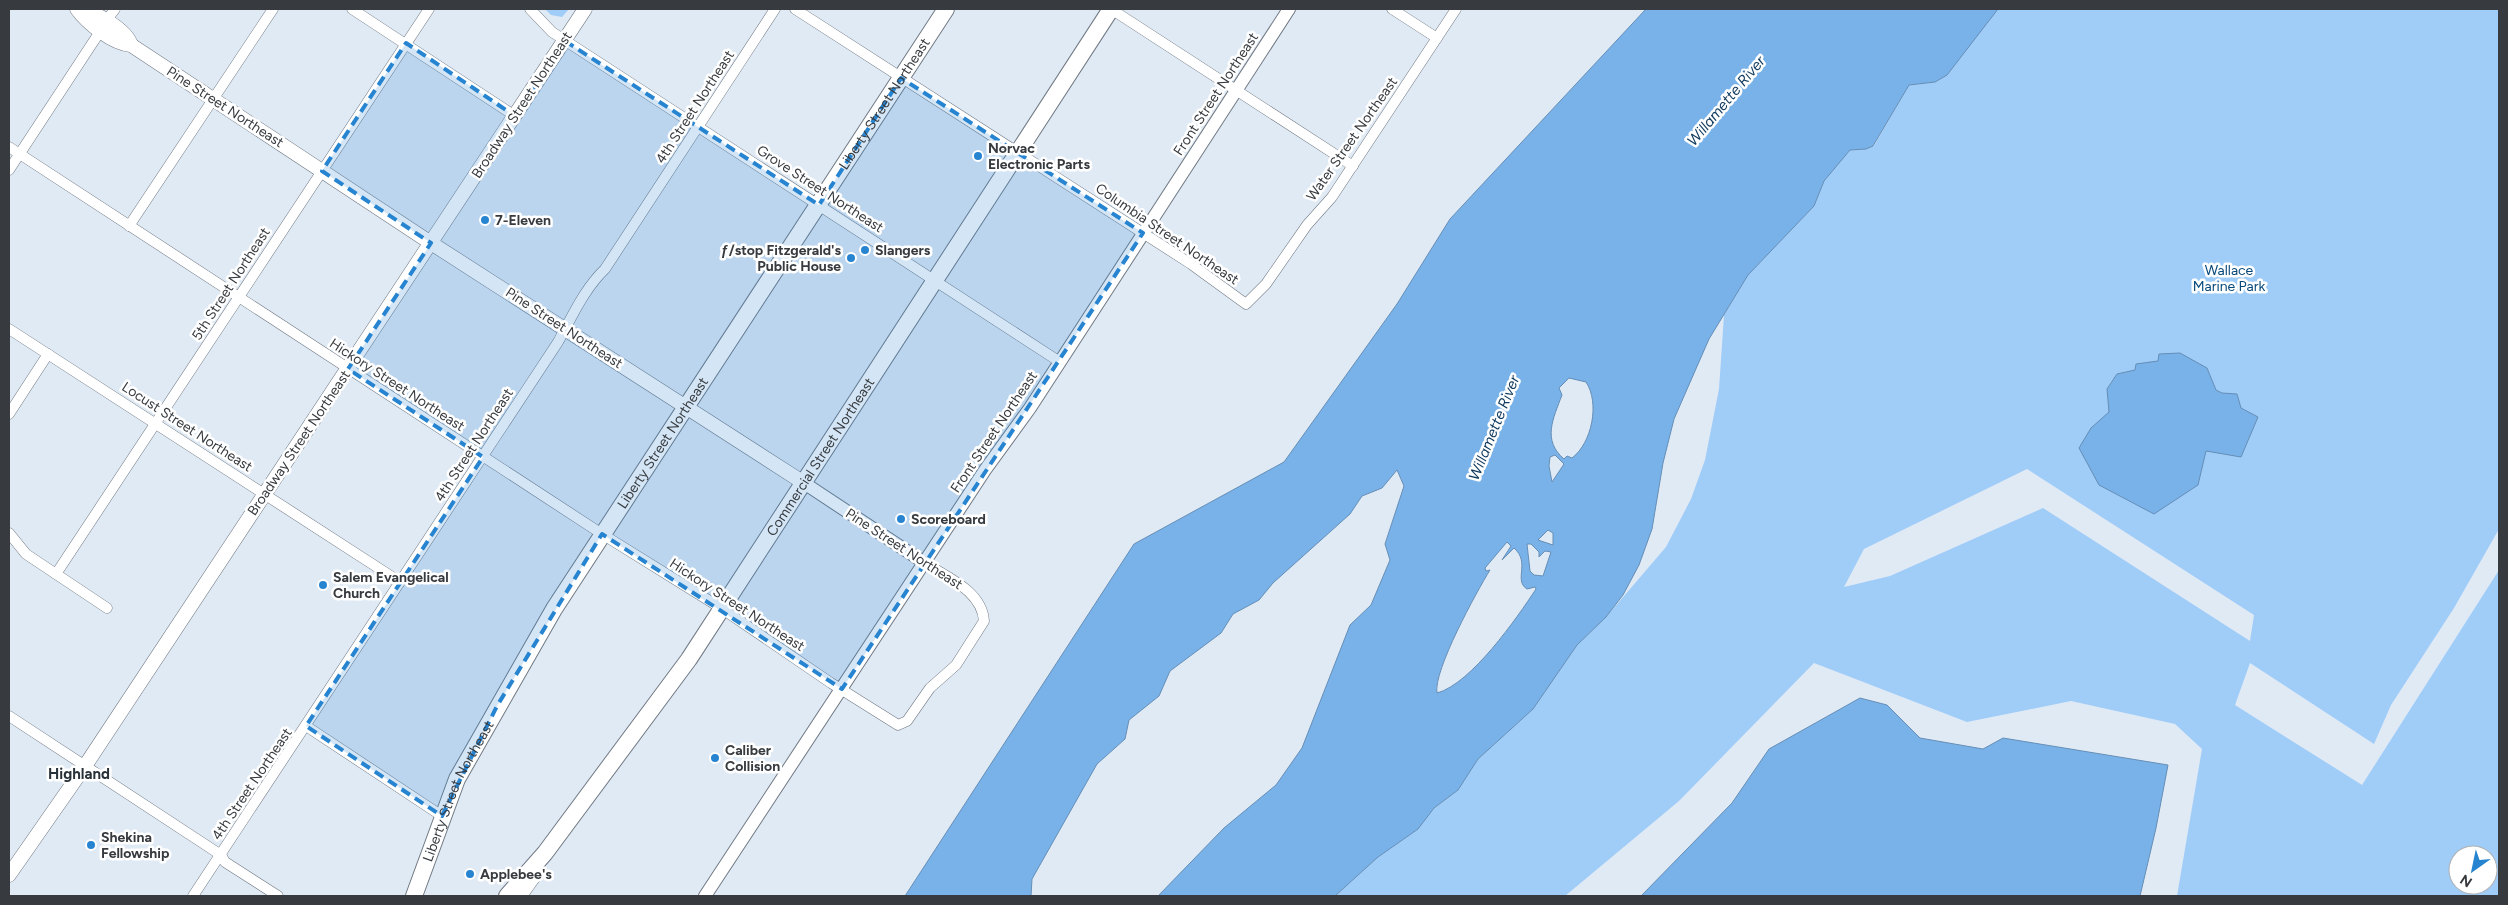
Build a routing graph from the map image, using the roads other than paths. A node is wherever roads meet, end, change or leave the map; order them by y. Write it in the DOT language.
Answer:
graph roads {
  1 [pos="77,9"];
  2 [pos="114,9"];
  3 [pos="273,9"];
  4 [pos="352,9"];
  5 [pos="429,9"];
  6 [pos="530,9"];
  7 [pos="586,9"];
  8 [pos="775,9"];
  9 [pos="795,9"];
  10 [pos="946,9"];
  11 [pos="1111,9"];
  12 [pos="1289,9"];
  13 [pos="1392,9"];
  14 [pos="1456,9"];
  15 [pos="104,26"];
  16 [pos="1437,38"];
  17 [pos="565,40"];
  18 [pos="406,43"];
  19 [pos="901,78"];
  20 [pos="1236,90"];
  21 [pos="212,99"];
  22 [pos="515,116"];
  23 [pos="698,127"];
  24 [pos="9,147"];
  25 [pos="1018,152"];
  26 [pos="19,154"];
  27 [pos="1352,166"];
  28 [pos="9,170"];
  29 [pos="322,171"];
  30 [pos="819,204"];
  31 [pos="129,226"];
  32 [pos="1143,234"];
  33 [pos="431,243"];
  34 [pos="934,279"];
  35 [pos="238,298"];
  36 [pos="1246,304"];
  37 [pos="9,329"];
  38 [pos="565,329"];
  39 [pos="48,354"];
  40 [pos="1060,362"];
  41 [pos="348,369"];
  42 [pos="686,407"];
  43 [pos="9,414"];
  44 [pos="158,423"];
  45 [pos="482,457"];
  46 [pos="804,482"];
  47 [pos="265,494"];
  48 [pos="9,533"];
  49 [pos="602,534"];
  50 [pos="925,563"];
  51 [pos="56,574"];
  52 [pos="400,582"];
  53 [pos="106,608"];
  54 [pos="721,608"];
  55 [pos="842,689"];
  56 [pos="9,716"];
  57 [pos="898,725"];
  58 [pos="306,726"];
  59 [pos="86,766"];
  60 [pos="442,816"];
  61 [pos="545,853"];
  62 [pos="221,856"];
  63 [pos="9,875"];
  64 [pos="193,896"];
  65 [pos="278,896"];
  66 [pos="414,896"];
  67 [pos="507,896"];
  68 [pos="519,896"];
  69 [pos="705,896"];
  1 -- 15 [label="main road, Pine Street Northeast"];
  2 -- 15 [label="street"];
  3 -- 21 [label="street"];
  4 -- 18 [label="street"];
  5 -- 18 [label="street, 5th Street Northeast"];
  6 -- 17 [label="street, Grove Street Northeast"];
  7 -- 17 [label="main road, Broadway Street Northeast"];
  8 -- 23 [label="street, 4th Street Northeast"];
  9 -- 19 [label="street, Columbia Street Northeast"];
  10 -- 19 [label="highway, Liberty Street Northeast"];
  11 -- 20 [label="street"];
  11 -- 25 [label="highway, Commercial Street Northeast"];
  12 -- 20 [label="street, Front Street Northeast"];
  13 -- 16 [label="street"];
  14 -- 16 [label="street, Water Street Northeast"];
  15 -- 21 [label="main road, Pine Street Northeast"];
  15 -- 26 [label="street"];
  16 -- 27 [label="street, Water Street Northeast"];
  17 -- 22 [label="main road, Broadway Street Northeast"];
  17 -- 23 [label="street, Grove Street Northeast"];
  18 -- 22 [label="street"];
  18 -- 29 [label="street, 5th Street Northeast"];
  19 -- 25 [label="street, Columbia Street Northeast"];
  19 -- 30 [label="highway, Liberty Street Northeast"];
  20 -- 27 [label="street"];
  20 -- 32 [label="street, Front Street Northeast"];
  21 -- 29 [label="main road, Pine Street Northeast"];
  21 -- 31 [label="street"];
  22 -- 33 [label="main road, Broadway Street Northeast"];
  23 -- 30 [label="street, Grove Street Northeast"];
  23 -- 38 [label="street, 4th Street Northeast"];
  24 -- 26 [label="street, Hickory Street Northeast"];
  25 -- 32 [label="street, Columbia Street Northeast"];
  25 -- 34 [label="highway, Commercial Street Northeast"];
  26 -- 28 [label="street"];
  26 -- 31 [label="street, Hickory Street Northeast"];
  27 -- 36 [label="street, Water Street Northeast"];
  29 -- 33 [label="main road, Pine Street Northeast"];
  29 -- 35 [label="street, 5th Street Northeast"];
  30 -- 34 [label="street, Grove Street Northeast"];
  30 -- 42 [label="highway, Liberty Street Northeast"];
  31 -- 35 [label="street, Hickory Street Northeast"];
  32 -- 36 [label="street, Columbia Street Northeast"];
  32 -- 40 [label="street, Front Street Northeast"];
  33 -- 38 [label="main road, Pine Street Northeast"];
  33 -- 41 [label="main road, Broadway Street Northeast"];
  34 -- 40 [label="street, Grove Street Northeast"];
  34 -- 46 [label="highway, Commercial Street Northeast"];
  35 -- 41 [label="street, Hickory Street Northeast"];
  35 -- 44 [label="street, 5th Street Northeast"];
  37 -- 39 [label="street, Locust Street Northeast"];
  38 -- 42 [label="main road, Pine Street Northeast"];
  38 -- 45 [label="street, 4th Street Northeast"];
  39 -- 43 [label="street"];
  39 -- 44 [label="street, Locust Street Northeast"];
  40 -- 50 [label="street, Front Street Northeast"];
  41 -- 45 [label="street, Hickory Street Northeast"];
  41 -- 47 [label="main road, Broadway Street Northeast"];
  42 -- 46 [label="main road, Pine Street Northeast"];
  42 -- 49 [label="highway, Liberty Street Northeast"];
  44 -- 47 [label="street, Locust Street Northeast"];
  44 -- 51 [label="street, 5th Street Northeast"];
  45 -- 49 [label="street, Hickory Street Northeast"];
  45 -- 52 [label="street, 4th Street Northeast"];
  46 -- 50 [label="street, Pine Street Northeast"];
  46 -- 54 [label="highway, Commercial Street Northeast"];
  47 -- 52 [label="street, Locust Street Northeast"];
  47 -- 59 [label="main road, Broadway Street Northeast"];
  48 -- 51 [label="street"];
  49 -- 54 [label="street, Hickory Street Northeast"];
  49 -- 60 [label="highway, Liberty Street Northeast"];
  50 -- 55 [label="street, Front Street Northeast"];
  50 -- 57 [label="street, Pine Street Northeast"];
  51 -- 53 [label="street"];
  52 -- 58 [label="street, 4th Street Northeast"];
  54 -- 55 [label="street, Hickory Street Northeast"];
  54 -- 61 [label="highway, Commercial Street Northeast"];
  55 -- 57 [label="street, Hickory Street Northeast"];
  55 -- 69 [label="street, Front Street Northeast"];
  56 -- 59 [label="street"];
  58 -- 60 [label="street"];
  58 -- 62 [label="street, 4th Street Northeast"];
  59 -- 62 [label="street"];
  59 -- 63 [label="main road, Broadway Street Northeast"];
  60 -- 66 [label="highway, Liberty Street Northeast"];
  61 -- 67 [label="highway"];
  61 -- 68 [label="main road, Commercial Street Northeast"];
  62 -- 64 [label="street, 4th Street Northeast"];
  62 -- 65 [label="street"];
}
